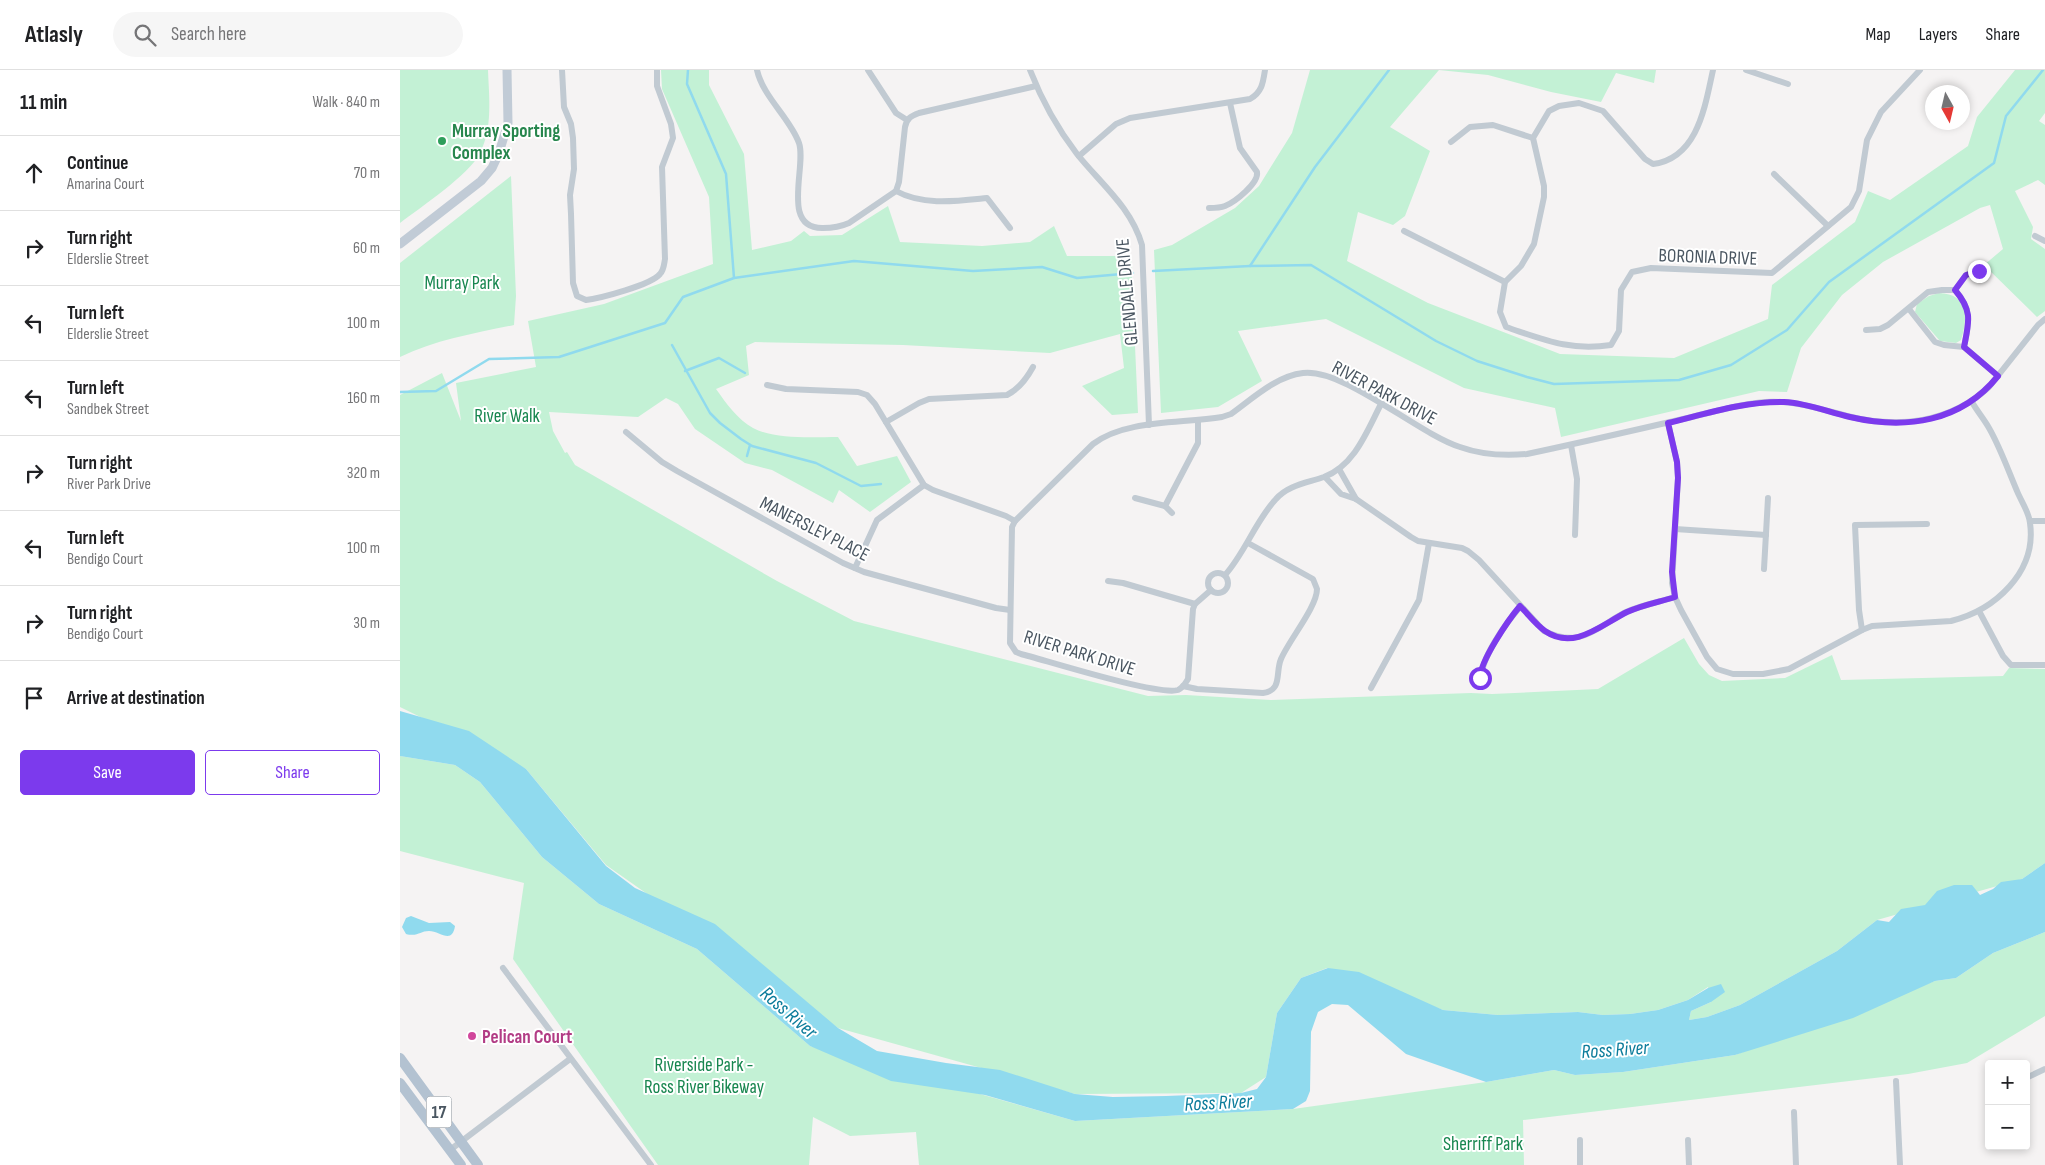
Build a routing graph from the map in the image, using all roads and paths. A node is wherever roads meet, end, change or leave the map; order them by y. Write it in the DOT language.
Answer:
graph roads {
  1 [pos="507,70"];
  2 [pos="562,70"];
  3 [pos="657,70"];
  4 [pos="757,70"];
  5 [pos="868,70"];
  6 [pos="1030,70"];
  7 [pos="1265,70"];
  8 [pos="1713,70"];
  9 [pos="1746,70"];
  10 [pos="1920,70"];
  11 [pos="1788,84"];
  12 [pos="1036,86"];
  13 [pos="1230,102"];
  14 [pos="907,120"];
  15 [pos="1533,138"];
  16 [pos="1451,142"];
  17 [pos="1079,156"];
  18 [pos="1774,174"];
  19 [pos="896,191"];
  20 [pos="1209,208"];
  21 [pos="1828,226"];
  22 [pos="1010,228"];
  23 [pos="1404,231"];
  24 [pos="2035,236"];
  25 [pos="2045,242"];
  26 [pos="400,244"];
  27 [pos="1979,271"];
  28 [pos="1505,282"];
  29 [pos="1955,290"];
  30 [pos="1909,309"];
  31 [pos="2045,319"];
  32 [pos="1866,330"];
  33 [pos="1964,347"];
  34 [pos="1033,367"];
  35 [pos="1998,376"];
  36 [pos="767,385"];
  37 [pos="1972,402"];
  38 [pos="1382,404"];
  39 [pos="1198,420"];
  40 [pos="886,422"];
  41 [pos="1668,423"];
  42 [pos="1149,425"];
  43 [pos="626,432"];
  44 [pos="1571,444"];
  45 [pos="1339,469"];
  46 [pos="1324,477"];
  47 [pos="924,485"];
  48 [pos="1135,498"];
  49 [pos="1768,498"];
  50 [pos="1356,499"];
  51 [pos="1165,506"];
  52 [pos="1172,513"];
  53 [pos="1015,521"];
  54 [pos="2030,521"];
  55 [pos="2045,521"];
  56 [pos="1927,524"];
  57 [pos="1675,530"];
  58 [pos="1575,535"];
  59 [pos="1766,535"];
  60 [pos="1248,543"];
  61 [pos="1429,543"];
  62 [pos="855,568"];
  63 [pos="1764,569"];
  64 [pos="1225,575"];
  65 [pos="1108,581"];
  66 [pos="1211,590"];
  67 [pos="1675,597"];
  68 [pos="1195,604"];
  69 [pos="1520,606"];
  70 [pos="1010,610"];
  71 [pos="1980,611"];
  72 [pos="1862,630"];
  73 [pos="2045,666"];
  74 [pos="1481,684"];
  75 [pos="1183,686"];
  76 [pos="1371,688"];
  77 [pos="503,968"];
  78 [pos="400,1058"];
  79 [pos="570,1058"];
  80 [pos="2045,1068"];
  81 [pos="2030,1076"];
  82 [pos="1896,1081"];
  83 [pos="400,1083"];
  84 [pos="1794,1112"];
  85 [pos="1580,1140"];
  86 [pos="1688,1140"];
  87 [pos="460,1141"];
  88 [pos="450,1150"];
  89 [pos="461,1165"];
  90 [pos="478,1165"];
  91 [pos="651,1165"];
  92 [pos="1580,1165"];
  93 [pos="1689,1165"];
  94 [pos="1796,1165"];
  95 [pos="1900,1165"];
  1 -- 26 [label="street"];
  2 -- 3 [label="street"];
  4 -- 19 [label="street"];
  5 -- 14 [label="street"];
  6 -- 12 [label="street, GLENDALE DRIVE"];
  7 -- 13 [label="street"];
  8 -- 15 [label="street"];
  9 -- 11 [label="street"];
  10 -- 21 [label="street, BORONIA DRIVE"];
  12 -- 14 [label="street"];
  12 -- 17 [label="street, GLENDALE DRIVE"];
  13 -- 17 [label="street"];
  13 -- 20 [label="street"];
  14 -- 19 [label="street"];
  15 -- 16 [label="street"];
  15 -- 28 [label="street"];
  17 -- 42 [label="street, GLENDALE DRIVE"];
  18 -- 21 [label="street"];
  19 -- 22 [label="street"];
  21 -- 28 [label="street, BORONIA DRIVE"];
  23 -- 28 [label="street"];
  24 -- 25 [label="street"];
  27 -- 29 [label="street"];
  29 -- 30 [label="street"];
  29 -- 33 [label="street"];
  30 -- 32 [label="street"];
  30 -- 33 [label="street"];
  31 -- 35 [label="street, RIVER PARK DRIVE"];
  33 -- 35 [label="street"];
  34 -- 40 [label="street"];
  35 -- 37 [label="street, RIVER PARK DRIVE"];
  36 -- 40 [label="street"];
  37 -- 41 [label="street, RIVER PARK DRIVE"];
  37 -- 54 [label="street"];
  38 -- 39 [label="street, RIVER PARK DRIVE"];
  38 -- 44 [label="street, RIVER PARK DRIVE"];
  38 -- 45 [label="street"];
  39 -- 42 [label="street, RIVER PARK DRIVE"];
  39 -- 51 [label="street"];
  40 -- 47 [label="street"];
  41 -- 44 [label="street, RIVER PARK DRIVE"];
  41 -- 57 [label="street"];
  42 -- 53 [label="street, RIVER PARK DRIVE"];
  43 -- 62 [label="street, MANERSLEY PLACE"];
  44 -- 58 [label="street"];
  45 -- 46 [label="street"];
  45 -- 50 [label="street"];
  46 -- 50 [label="street"];
  46 -- 60 [label="street"];
  47 -- 53 [label="street"];
  47 -- 62 [label="street"];
  48 -- 51 [label="street"];
  49 -- 59 [label="street"];
  50 -- 61 [label="street"];
  51 -- 52 [label="street"];
  53 -- 70 [label="street, RIVER PARK DRIVE"];
  54 -- 55 [label="street"];
  54 -- 71 [label="street"];
  56 -- 72 [label="street"];
  57 -- 59 [label="street"];
  57 -- 67 [label="street"];
  59 -- 63 [label="street"];
  60 -- 64 [label="street"];
  60 -- 75 [label="street, RIVER PARK DRIVE"];
  61 -- 69 [label="street"];
  61 -- 76 [label="street"];
  62 -- 70 [label="street, MANERSLEY PLACE"];
  64 -- 66 [label="street"];
  64 -- 66 [label="street"];
  65 -- 68 [label="street"];
  66 -- 68 [label="street"];
  67 -- 69 [label="street"];
  67 -- 72 [label="street"];
  68 -- 75 [label="street"];
  69 -- 74 [label="street"];
  70 -- 75 [label="street, RIVER PARK DRIVE"];
  71 -- 72 [label="street"];
  71 -- 73 [label="street"];
  77 -- 79 [label="street"];
  78 -- 87 [label="main road, 17"];
  79 -- 87 [label="street"];
  79 -- 91 [label="street"];
  80 -- 81 [label="street"];
  82 -- 95 [label="street"];
  83 -- 88 [label="main road, 17"];
  84 -- 94 [label="street"];
  85 -- 92 [label="street"];
  86 -- 93 [label="street"];
  87 -- 88 [label="street"];
  87 -- 90 [label="main road, 17"];
  88 -- 89 [label="main road, 17"];
}
